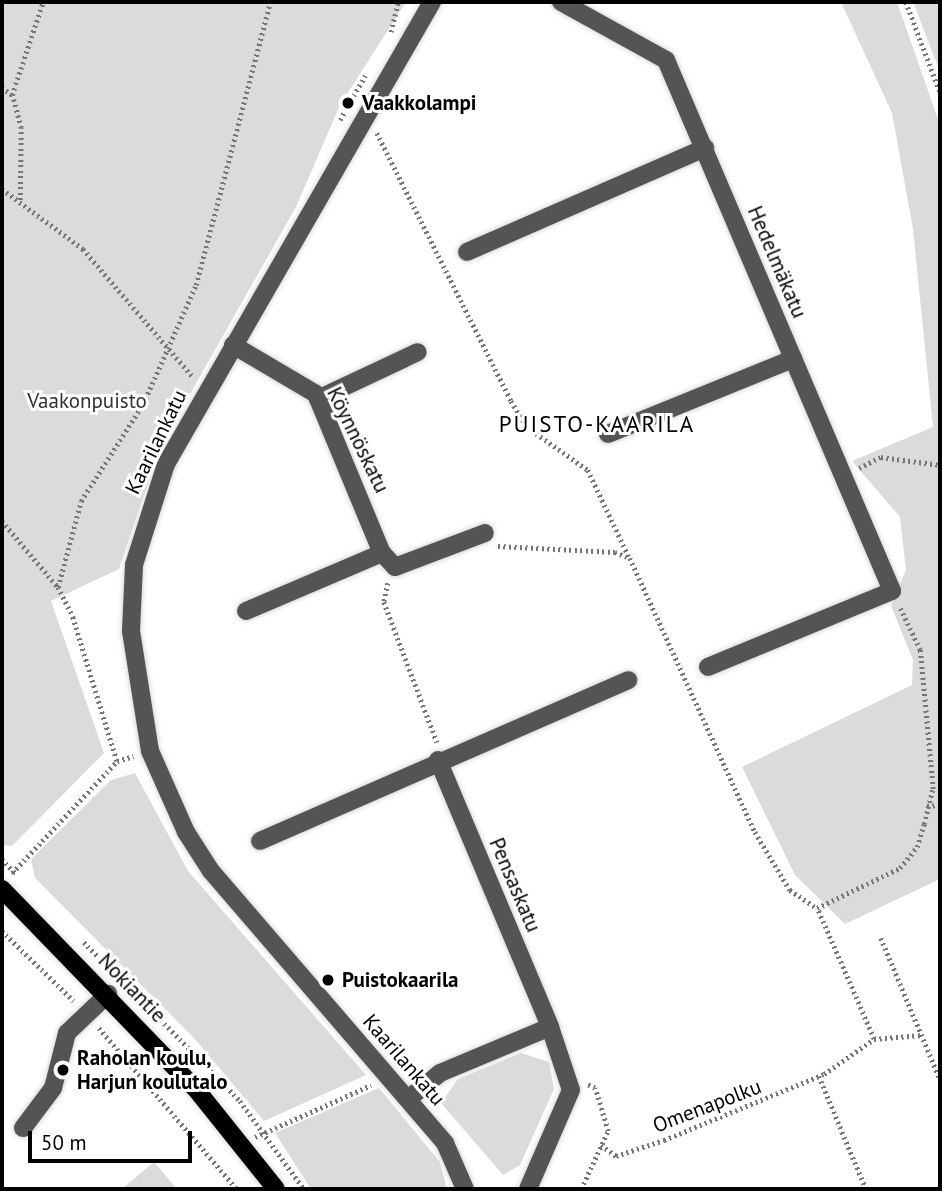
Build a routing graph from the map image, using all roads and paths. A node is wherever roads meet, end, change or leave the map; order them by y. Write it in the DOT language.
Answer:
graph roads {
  1 [pos="43,2"];
  2 [pos="270,2"];
  3 [pos="398,2"];
  4 [pos="432,2"];
  5 [pos="561,2"];
  6 [pos="905,2"];
  7 [pos="391,32"];
  8 [pos="2,87"];
  9 [pos="940,92"];
  10 [pos="12,95"];
  11 [pos="377,132"];
  12 [pos="705,148"];
  13 [pos="2,189"];
  14 [pos="20,200"];
  15 [pos="467,252"];
  16 [pos="233,345"];
  17 [pos="418,352"];
  18 [pos="168,353"];
  19 [pos="793,359"];
  20 [pos="208,388"];
  21 [pos="318,399"];
  22 [pos="608,434"];
  23 [pos="940,465"];
  24 [pos="843,476"];
  25 [pos="2,521"];
  26 [pos="485,533"];
  27 [pos="382,553"];
  28 [pos="630,558"];
  29 [pos="58,587"];
  30 [pos="892,592"];
  31 [pos="246,611"];
  32 [pos="708,667"];
  33 [pos="628,680"];
  34 [pos="438,760"];
  35 [pos="940,783"];
  36 [pos="933,789"];
  37 [pos="940,805"];
  38 [pos="927,806"];
  39 [pos="260,841"];
  40 [pos="2,859"];
  41 [pos="2,889"];
  42 [pos="817,908"];
  43 [pos="2,930"];
  44 [pos="881,938"];
  45 [pos="108,994"];
  46 [pos="86,1013"];
  47 [pos="550,1027"];
  48 [pos="922,1035"];
  49 [pos="874,1039"];
  50 [pos="386,1074"];
  51 [pos="821,1075"];
  52 [pos="570,1079"];
  53 [pos="940,1079"];
  54 [pos="408,1099"];
  55 [pos="23,1128"];
  56 [pos="601,1145"];
  57 [pos="243,1146"];
  58 [pos="217,1165"];
  59 [pos="237,1189"];
  60 [pos="276,1189"];
  61 [pos="465,1189"];
  62 [pos="528,1189"];
  63 [pos="582,1189"];
  64 [pos="866,1189"];
  1 -- 10 [label="path"];
  2 -- 18 [label="path"];
  3 -- 7 [label="path"];
  4 -- 16 [label="street, Kaarilankatu"];
  5 -- 12 [label="street, Hedelmäkatu"];
  6 -- 9 [label="path"];
  8 -- 10 [label="path"];
  10 -- 14 [label="path"];
  11 -- 28 [label="path"];
  12 -- 15 [label="street"];
  12 -- 19 [label="street, Hedelmäkatu"];
  13 -- 14 [label="path"];
  14 -- 18 [label="path"];
  16 -- 20 [label="street, Kaarilankatu"];
  16 -- 21 [label="street, Köynnöskatu"];
  17 -- 21 [label="street"];
  18 -- 20 [label="path"];
  18 -- 29 [label="path"];
  19 -- 22 [label="street"];
  19 -- 24 [label="street, Hedelmäkatu"];
  20 -- 50 [label="street, Kaarilankatu"];
  21 -- 27 [label="street, Köynnöskatu"];
  23 -- 24 [label="path"];
  24 -- 30 [label="street, Hedelmäkatu"];
  25 -- 29 [label="path"];
  26 -- 27 [label="street"];
  26 -- 28 [label="path"];
  27 -- 31 [label="street"];
  27 -- 34 [label="path"];
  28 -- 42 [label="path"];
  29 -- 40 [label="path"];
  30 -- 32 [label="street"];
  30 -- 36 [label="path"];
  33 -- 34 [label="street"];
  34 -- 39 [label="street"];
  34 -- 47 [label="street, Pensaskatu"];
  35 -- 36 [label="path"];
  36 -- 38 [label="path"];
  37 -- 38 [label="path"];
  38 -- 42 [label="path"];
  41 -- 45 [label="main road, Nokiantie"];
  42 -- 49 [label="path"];
  43 -- 46 [label="path"];
  44 -- 48 [label="path"];
  45 -- 46 [label="street"];
  45 -- 57 [label="main road, Nokiantie"];
  46 -- 55 [label="street"];
  46 -- 58 [label="path"];
  47 -- 52 [label="street, Pensaskatu"];
  47 -- 54 [label="street"];
  48 -- 49 [label="path"];
  48 -- 53 [label="path"];
  49 -- 51 [label="path, Omenapolku"];
  50 -- 54 [label="street, Kaarilankatu"];
  50 -- 57 [label="path"];
  51 -- 56 [label="path, Omenapolku"];
  51 -- 64 [label="path"];
  52 -- 56 [label="path"];
  52 -- 62 [label="street"];
  54 -- 61 [label="street, Kaarilankatu"];
  56 -- 63 [label="path"];
  57 -- 58 [label="path"];
  57 -- 60 [label="main road, Nokiantie"];
  58 -- 59 [label="path"];
}
